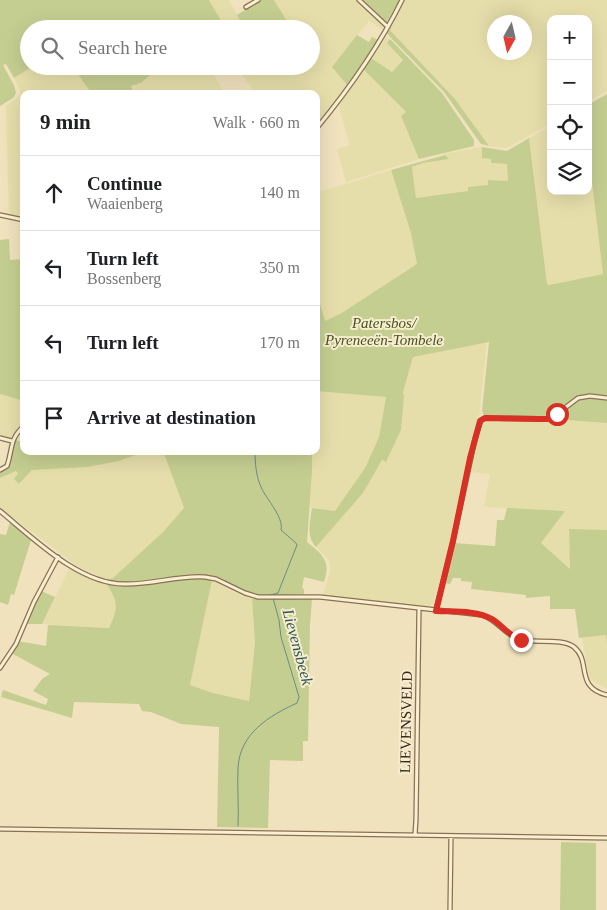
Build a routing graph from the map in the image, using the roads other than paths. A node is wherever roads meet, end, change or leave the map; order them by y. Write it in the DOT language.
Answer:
graph roads {
  1 [pos="258,0"];
  2 [pos="359,0"];
  3 [pos="402,0"];
  4 [pos="246,7"];
  5 [pos="388,27"];
  6 [pos="320,124"];
  7 [pos="0,215"];
  8 [pos="20,219"];
  9 [pos="607,398"];
  10 [pos="20,430"];
  11 [pos="0,438"];
  12 [pos="12,442"];
  13 [pos="0,470"];
  14 [pos="0,511"];
  15 [pos="58,557"];
  16 [pos="419,609"];
  17 [pos="436,611"];
  18 [pos="0,668"];
  19 [pos="607,695"];
  20 [pos="0,829"];
  21 [pos="414,835"];
  22 [pos="451,836"];
  23 [pos="607,838"];
  24 [pos="450,910"];
  1 -- 4 [label="street"];
  2 -- 5 [label="street"];
  3 -- 5 [label="street"];
  5 -- 6 [label="street"];
  7 -- 8 [label="street"];
  9 -- 17 [label="street"];
  10 -- 12 [label="street"];
  11 -- 12 [label="street"];
  12 -- 13 [label="street"];
  14 -- 15 [label="street"];
  15 -- 16 [label="street"];
  15 -- 18 [label="street"];
  16 -- 17 [label="street"];
  16 -- 21 [label="street, LIEVENSVELD"];
  17 -- 19 [label="street"];
  20 -- 21 [label="street"];
  21 -- 22 [label="street"];
  22 -- 23 [label="street"];
  22 -- 24 [label="street"];
}
